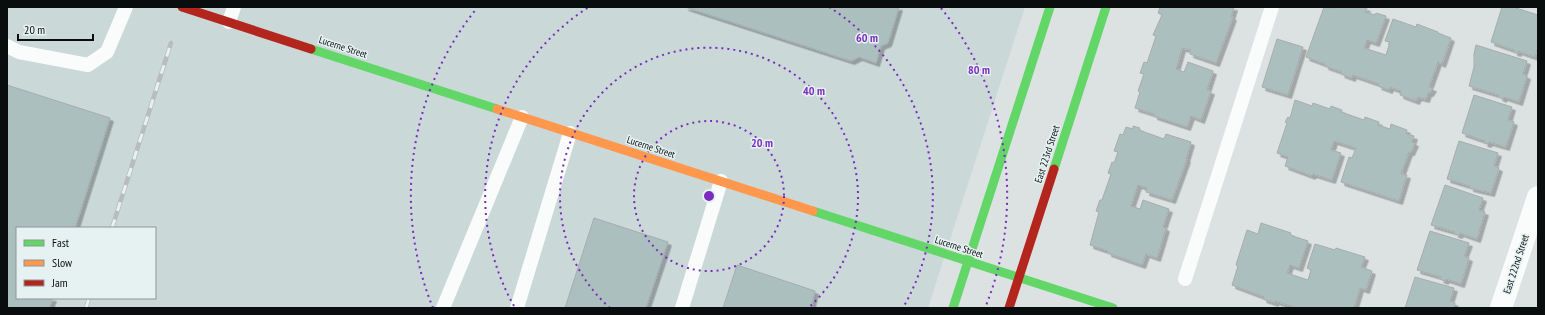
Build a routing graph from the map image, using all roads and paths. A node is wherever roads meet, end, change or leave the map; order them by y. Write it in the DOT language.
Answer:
graph roads {
  1 [pos="126,7"];
  2 [pos="182,7"];
  3 [pos="234,7"];
  4 [pos="1050,7"];
  5 [pos="1106,7"];
  6 [pos="1272,7"];
  7 [pos="229,22"];
  8 [pos="7,46"];
  9 [pos="522,117"];
  10 [pos="570,133"];
  11 [pos="722,181"];
  12 [pos="1538,197"];
  13 [pos="968,261"];
  14 [pos="1019,278"];
  15 [pos="1185,279"];
  16 [pos="443,308"];
  17 [pos="517,308"];
  18 [pos="682,308"];
  19 [pos="953,308"];
  20 [pos="1009,308"];
  21 [pos="1113,308"];
  22 [pos="1502,308"];
  1 -- 8 [label="lane"];
  2 -- 7 [label="street, Lucerne Street"];
  3 -- 7 [label="lane"];
  4 -- 13 [label="street"];
  5 -- 14 [label="street, East 223rd Street"];
  6 -- 15 [label="lane"];
  7 -- 9 [label="street, Lucerne Street"];
  9 -- 10 [label="street, Lucerne Street"];
  9 -- 16 [label="lane"];
  10 -- 11 [label="street, Lucerne Street"];
  10 -- 17 [label="lane"];
  11 -- 13 [label="street, Lucerne Street"];
  11 -- 18 [label="lane"];
  12 -- 22 [label="street, East 222nd Street"];
  13 -- 14 [label="street, Lucerne Street"];
  13 -- 19 [label="street"];
  14 -- 20 [label="street, East 223rd Street"];
  14 -- 21 [label="street, Lucerne Street"];
}
